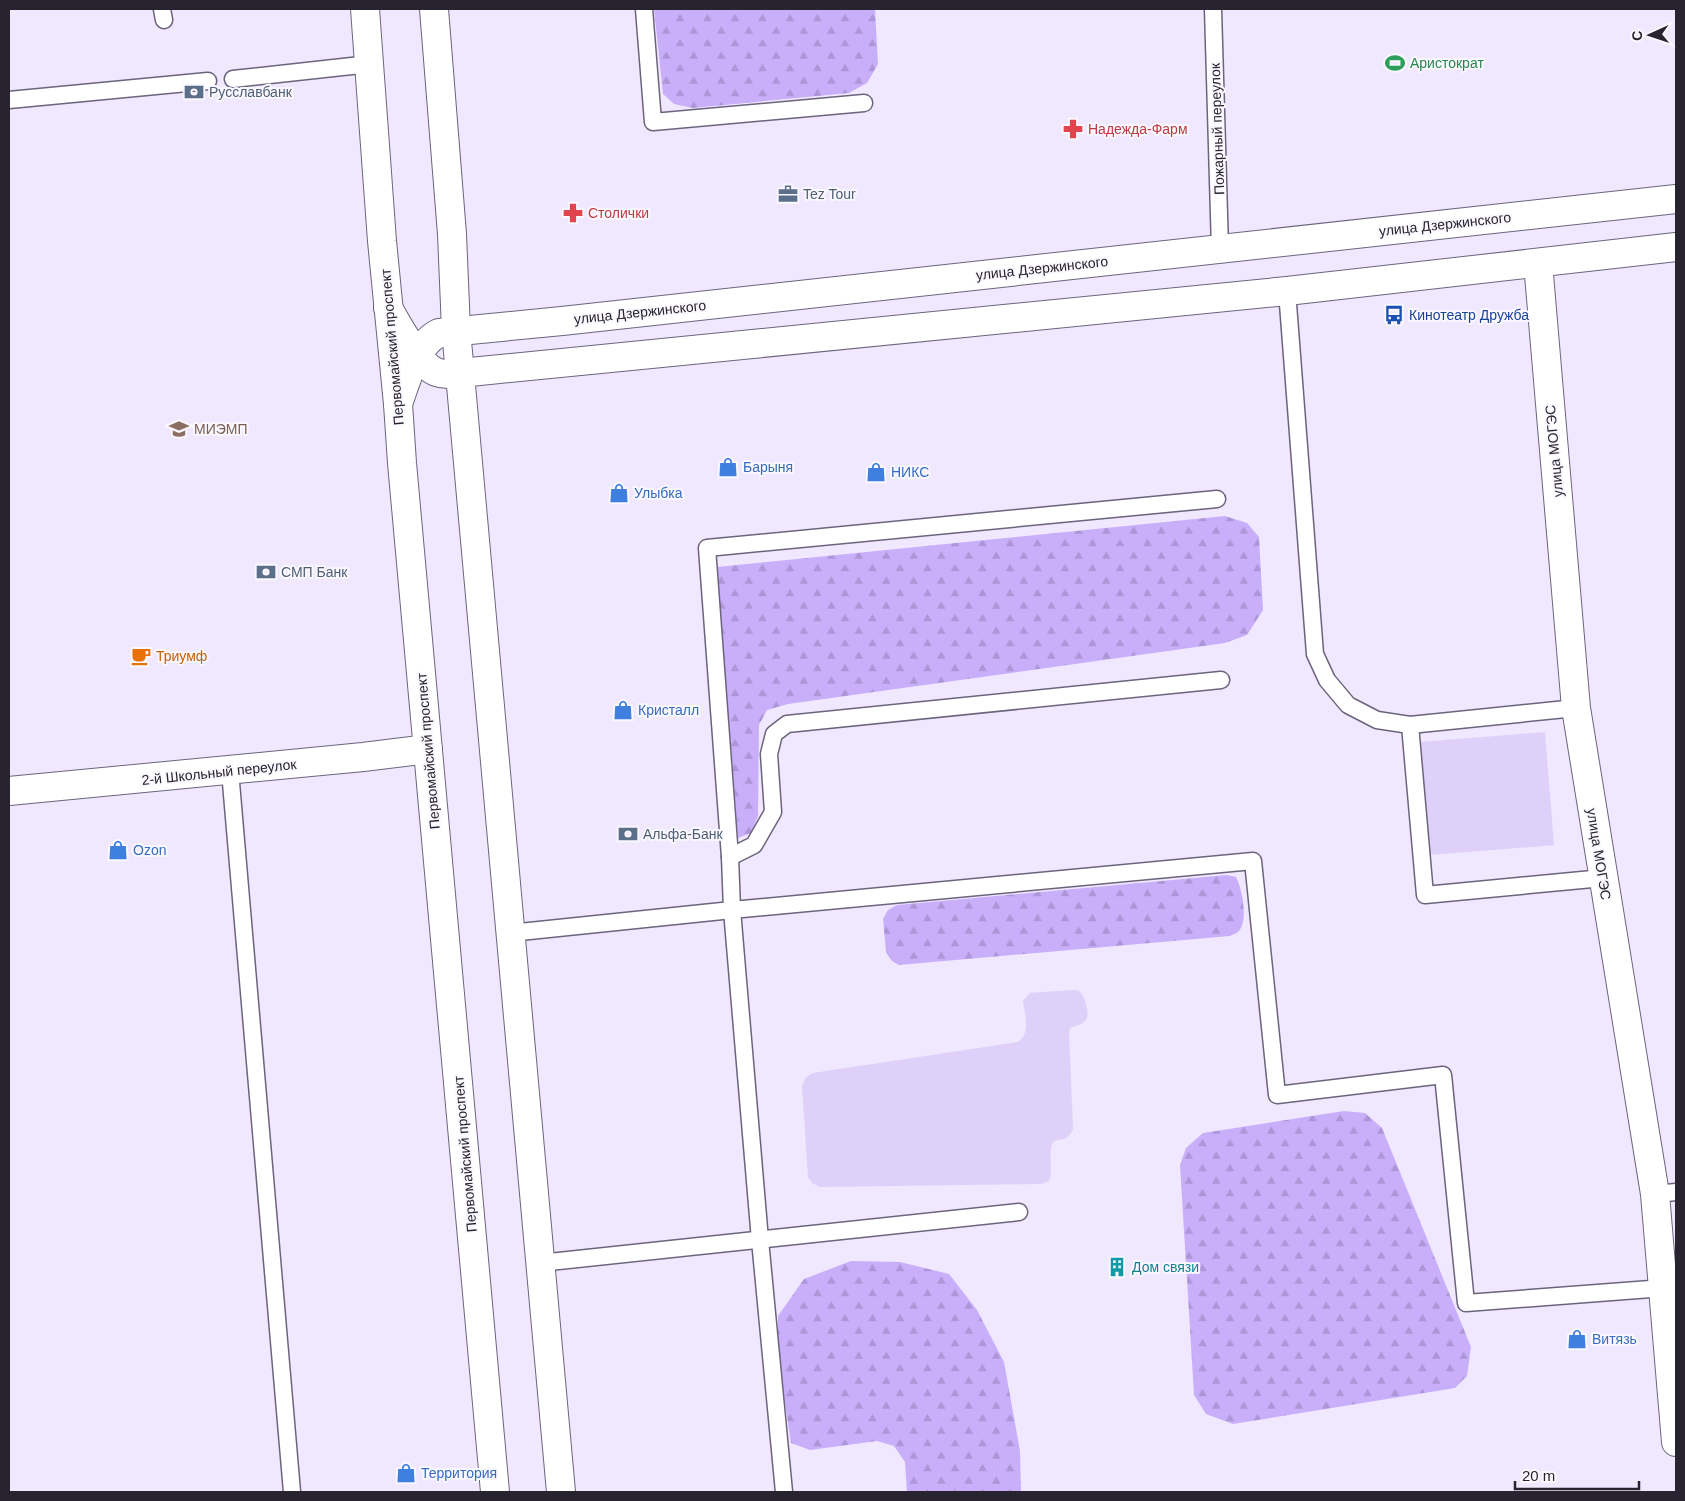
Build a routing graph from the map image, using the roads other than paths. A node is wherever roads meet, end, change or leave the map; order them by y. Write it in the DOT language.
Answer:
graph roads {
  1 [pos="365,9"];
  2 [pos="434,9"];
  3 [pos="644,9"];
  4 [pos="1213,9"];
  5 [pos="370,64"];
  6 [pos="233,79"];
  7 [pos="208,81"];
  8 [pos="9,100"];
  9 [pos="864,103"];
  10 [pos="1676,199"];
  11 [pos="1676,248"];
  12 [pos="1220,249"];
  13 [pos="1538,263"];
  14 [pos="1288,291"];
  15 [pos="388,308"];
  16 [pos="456,330"];
  17 [pos="418,355"];
  18 [pos="460,373"];
  19 [pos="398,404"];
  20 [pos="1217,499"];
  21 [pos="1221,680"];
  22 [pos="1576,708"];
  23 [pos="1410,725"];
  24 [pos="428,749"];
  25 [pos="230,771"];
  26 [pos="9,792"];
  27 [pos="730,857"];
  28 [pos="1603,878"];
  29 [pos="732,910"];
  30 [pos="510,932"];
  31 [pos="1666,1193"];
  32 [pos="1019,1212"];
  33 [pos="760,1240"];
  34 [pos="540,1263"];
  35 [pos="1664,1288"];
  36 [pos="1676,1442"];
  37 [pos="292,1492"];
  38 [pos="496,1492"];
  39 [pos="561,1492"];
  40 [pos="784,1492"];
  1 -- 5 [label="main road, Первомайский проспект"];
  2 -- 16 [label="main road"];
  3 -- 9 [label="lane"];
  4 -- 12 [label="lane, Пожарный переулок"];
  5 -- 6 [label="lane"];
  5 -- 15 [label="main road, Первомайский проспект"];
  7 -- 8 [label="lane"];
  10 -- 12 [label="main road, улица Дзержинского"];
  11 -- 13 [label="main road"];
  12 -- 16 [label="main road, улица Дзержинского"];
  13 -- 14 [label="main road"];
  13 -- 22 [label="main road, улица МОГЭС"];
  14 -- 18 [label="main road"];
  14 -- 23 [label="lane"];
  15 -- 17 [label="main road"];
  15 -- 19 [label="main road, Первомайский проспект"];
  16 -- 17 [label="main road, улица Дзержинского"];
  16 -- 18 [label="main road"];
  17 -- 18 [label="main road"];
  17 -- 19 [label="main road, улица Дзержинского"];
  18 -- 30 [label="main road"];
  19 -- 24 [label="main road, Первомайский проспект"];
  20 -- 27 [label="lane"];
  21 -- 27 [label="lane"];
  22 -- 23 [label="lane"];
  22 -- 28 [label="main road, улица МОГЭС"];
  23 -- 28 [label="lane"];
  24 -- 25 [label="main road, 2-й Школьный переулок"];
  24 -- 38 [label="main road, Первомайский проспект"];
  25 -- 26 [label="main road, 2-й Школьный переулок"];
  25 -- 37 [label="lane"];
  27 -- 29 [label="lane"];
  28 -- 31 [label="main road, улица МОГЭС"];
  29 -- 30 [label="lane"];
  29 -- 33 [label="lane"];
  29 -- 35 [label="lane"];
  30 -- 34 [label="main road"];
  31 -- 35 [label="main road, улица МОГЭС"];
  32 -- 33 [label="lane"];
  33 -- 34 [label="lane"];
  33 -- 40 [label="lane"];
  34 -- 39 [label="main road"];
  35 -- 36 [label="main road, улица МОГЭС"];
}
